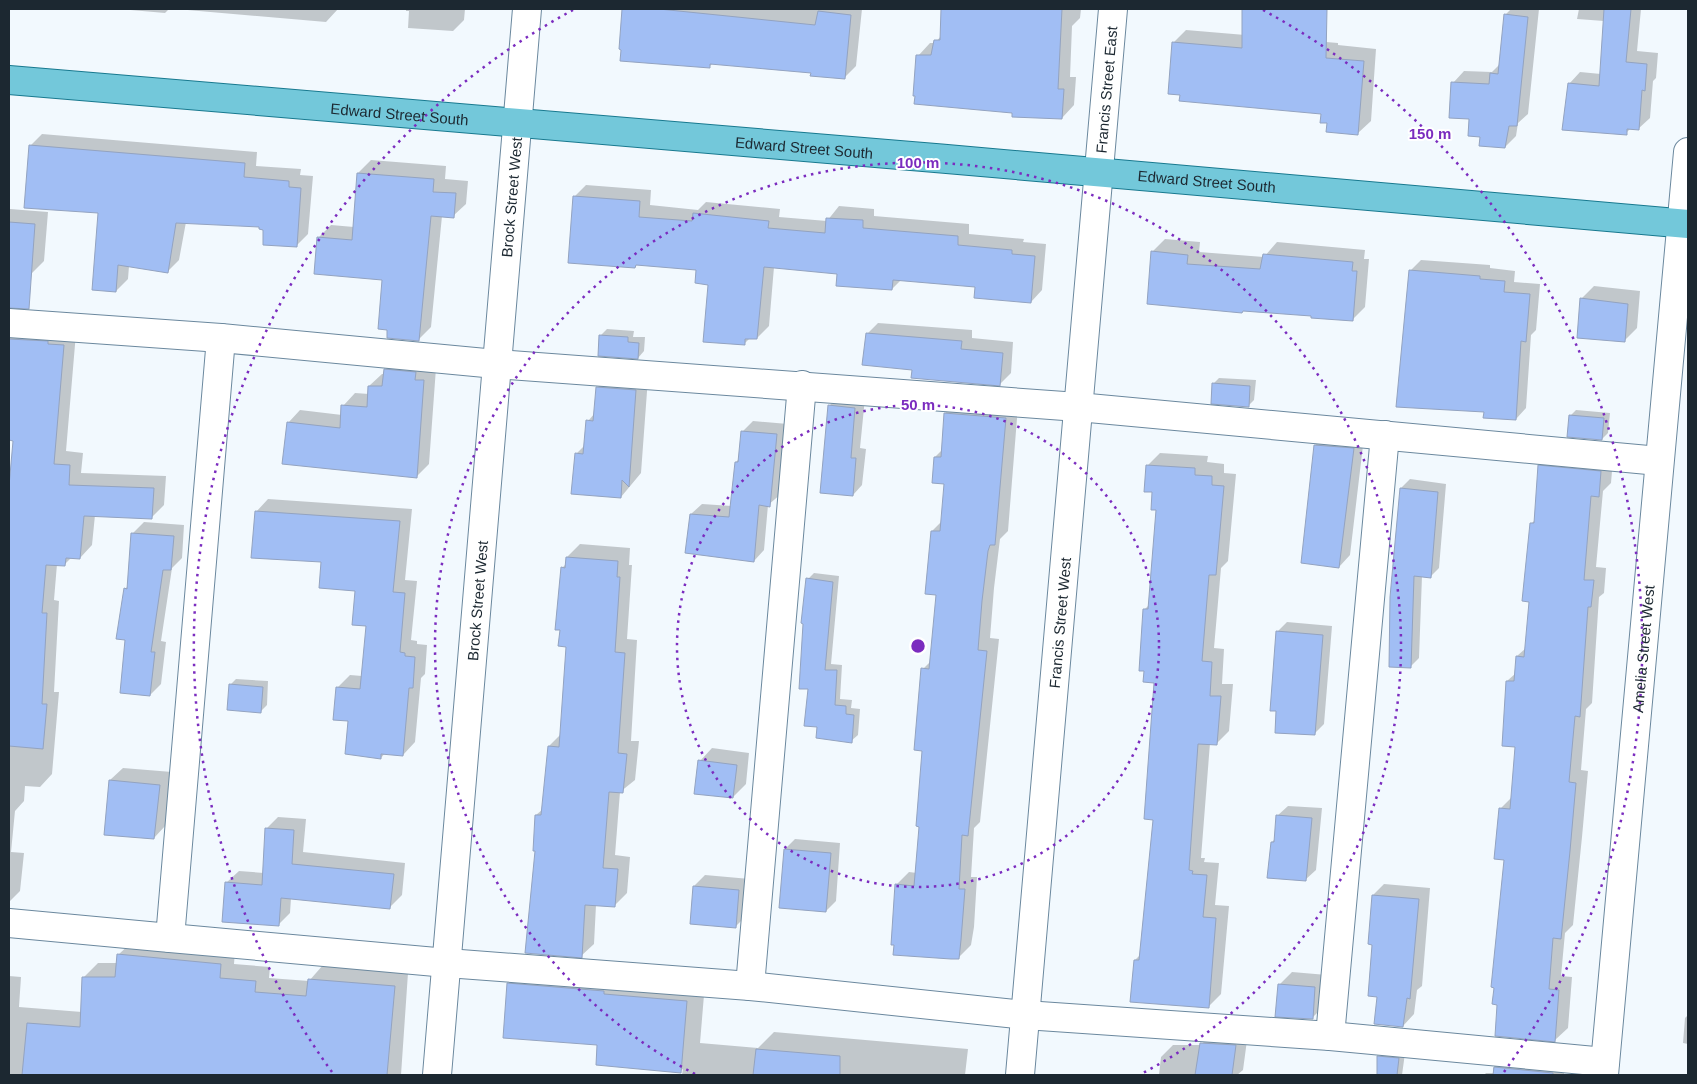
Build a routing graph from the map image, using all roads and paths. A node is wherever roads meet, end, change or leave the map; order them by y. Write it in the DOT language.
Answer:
graph roads {
  1 [pos="527,9"];
  2 [pos="1113,9"];
  3 [pos="9,80"];
  4 [pos="517,125"];
  5 [pos="1688,152"];
  6 [pos="1098,170"];
  7 [pos="1685,224"];
  8 [pos="9,323"];
  9 [pos="221,338"];
  10 [pos="496,364"];
  11 [pos="802,385"];
  12 [pos="1078,407"];
  13 [pos="1385,435"];
  14 [pos="1659,461"];
  15 [pos="9,923"];
  16 [pos="170,938"];
  17 [pos="447,963"];
  18 [pos="750,986"];
  19 [pos="1025,1015"];
  20 [pos="1330,1036"];
  21 [pos="1605,1068"];
  22 [pos="437,1075"];
  23 [pos="1020,1075"];
  1 -- 4 [label="street, Brock Street West"];
  2 -- 6 [label="street, Francis Street East"];
  3 -- 4 [label="main road, Edward Street South"];
  4 -- 6 [label="main road, Edward Street South"];
  4 -- 10 [label="street, Brock Street West"];
  5 -- 7 [label="street, Amelia Street West"];
  6 -- 7 [label="main road, Edward Street South"];
  6 -- 12 [label="street, Francis Street West"];
  7 -- 14 [label="street, Amelia Street West"];
  8 -- 9 [label="street"];
  9 -- 10 [label="street"];
  9 -- 16 [label="street"];
  10 -- 11 [label="street"];
  10 -- 17 [label="street, Brock Street West"];
  11 -- 12 [label="street"];
  11 -- 18 [label="street"];
  12 -- 13 [label="street"];
  12 -- 19 [label="street, Francis Street West"];
  13 -- 14 [label="street"];
  13 -- 20 [label="street"];
  14 -- 21 [label="street, Amelia Street West"];
  15 -- 16 [label="street"];
  16 -- 17 [label="street"];
  17 -- 18 [label="street"];
  17 -- 22 [label="street, Brock Street West"];
  18 -- 19 [label="street"];
  19 -- 20 [label="street"];
  19 -- 23 [label="street, Francis Street West"];
  20 -- 21 [label="street"];
}
